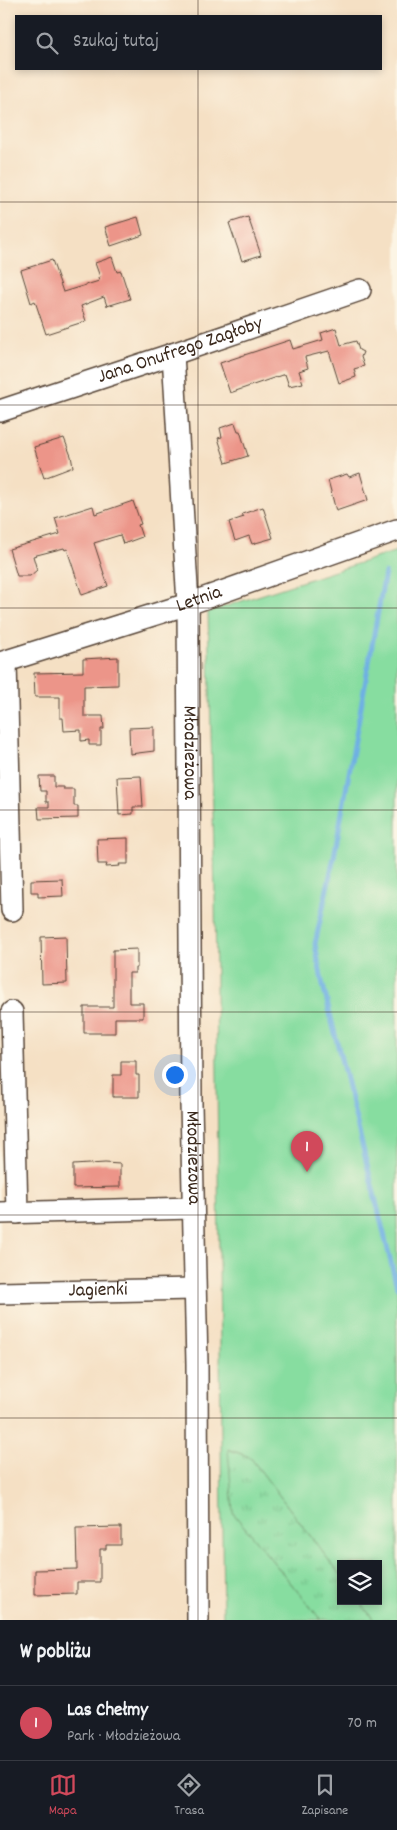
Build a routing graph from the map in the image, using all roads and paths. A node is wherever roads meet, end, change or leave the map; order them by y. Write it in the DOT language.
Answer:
graph roads {
  1 [pos="360,290"];
  2 [pos="173,354"];
  3 [pos="0,411"];
  4 [pos="397,530"];
  5 [pos="188,604"];
  6 [pos="3,663"];
  7 [pos="12,910"];
  8 [pos="12,1012"];
  9 [pos="193,1208"];
  10 [pos="9,1213"];
  11 [pos="194,1289"];
  12 [pos="0,1293"];
  13 [pos="198,1620"];
  1 -- 2 [label="street, Jana Onufrego Zagłoby"];
  2 -- 3 [label="street, Jana Onufrego Zagłoby"];
  2 -- 5 [label="street, Młodzieżowa"];
  4 -- 5 [label="street, Letnia"];
  5 -- 6 [label="street, Letnia"];
  5 -- 9 [label="street, Młodzieżowa"];
  6 -- 7 [label="street"];
  8 -- 10 [label="street"];
  9 -- 10 [label="street"];
  9 -- 11 [label="street, Młodzieżowa"];
  11 -- 12 [label="street, Jagienki"];
  11 -- 13 [label="street, Młodzieżowa"];
}
